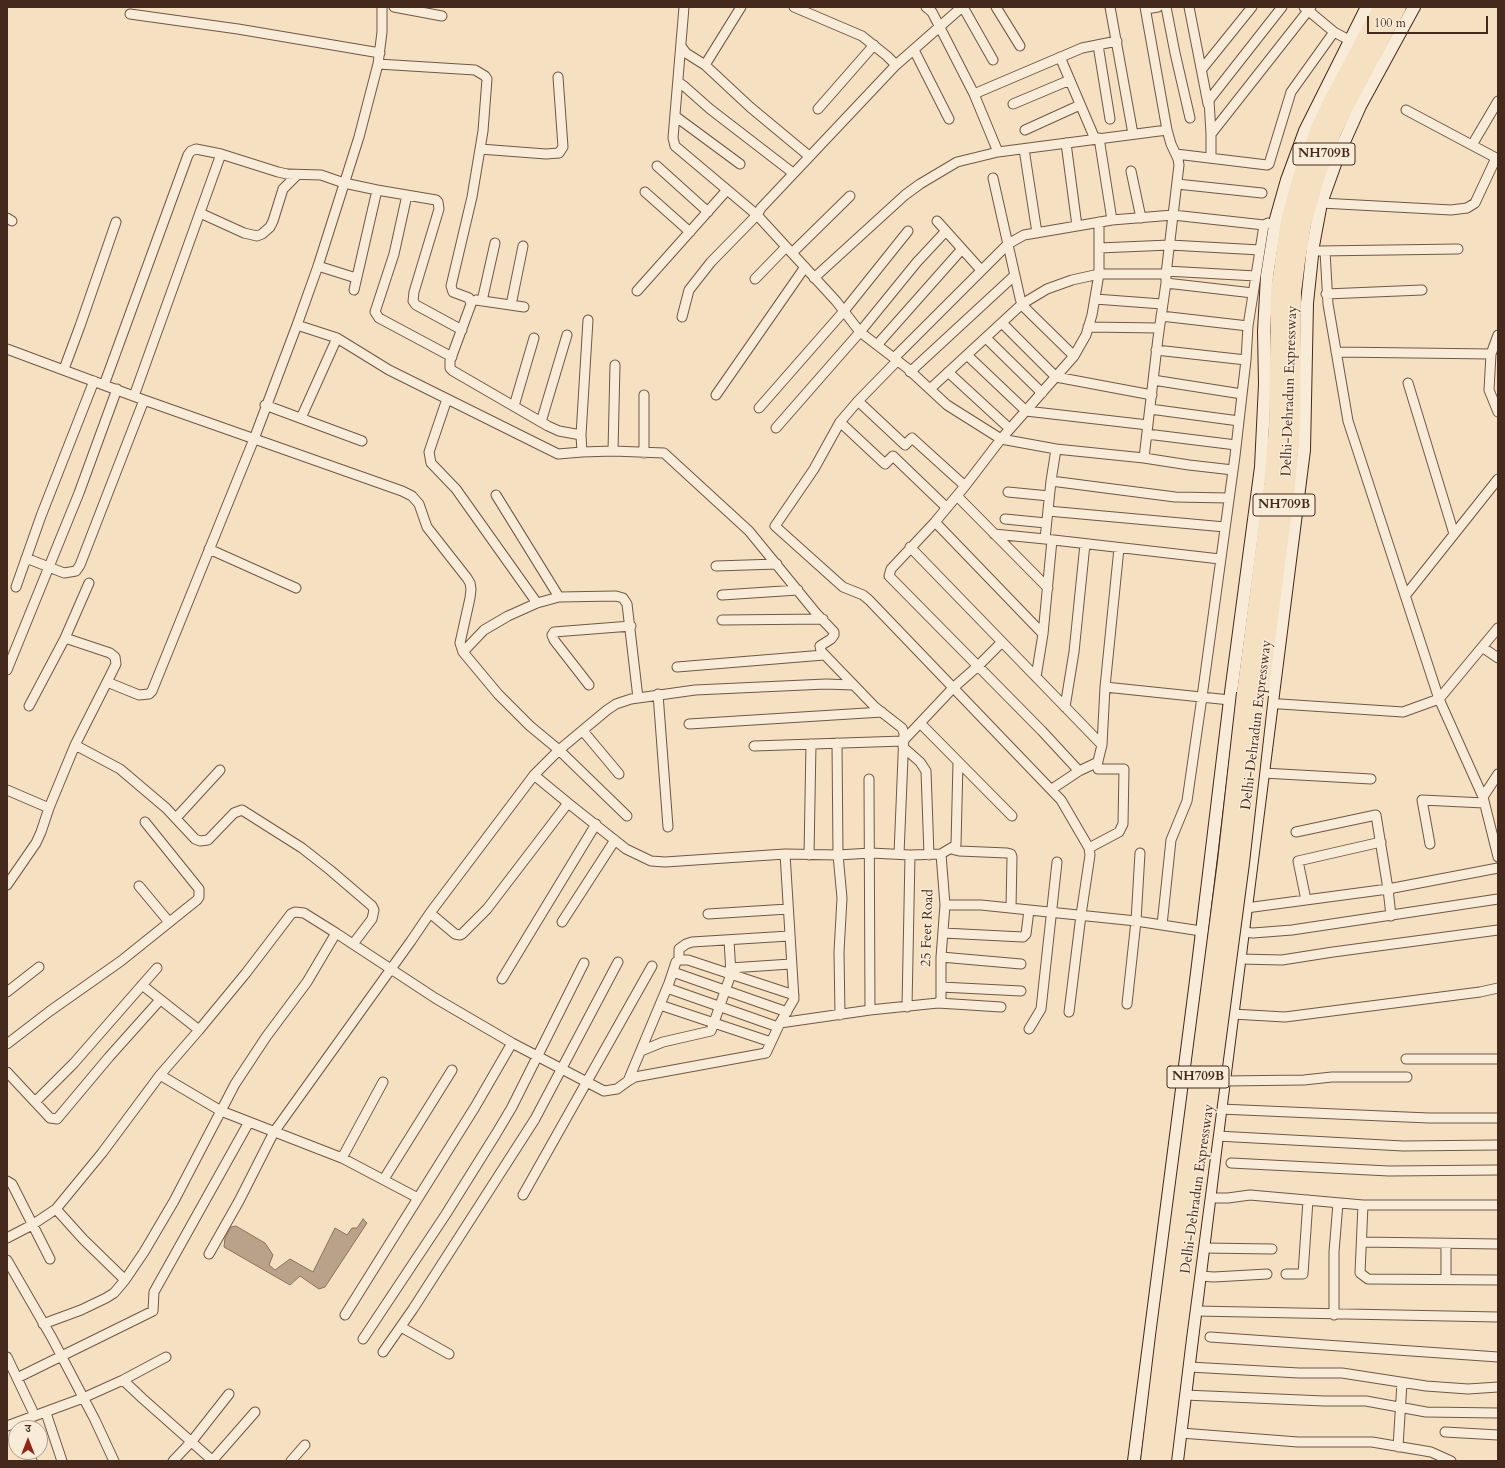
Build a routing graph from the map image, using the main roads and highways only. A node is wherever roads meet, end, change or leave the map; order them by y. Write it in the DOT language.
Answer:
graph roads {
  1 [pos="1382,7"];
  2 [pos="1398,7"];
  3 [pos="1149,1461"];
  4 [pos="1163,1461"];
  1 -- 3 [label="highway, Delhi-Dehradun Expressway / NH709B, bridge"];
  2 -- 4 [label="highway, Delhi-Dehradun Expressway / NH709B, bridge"];
}
